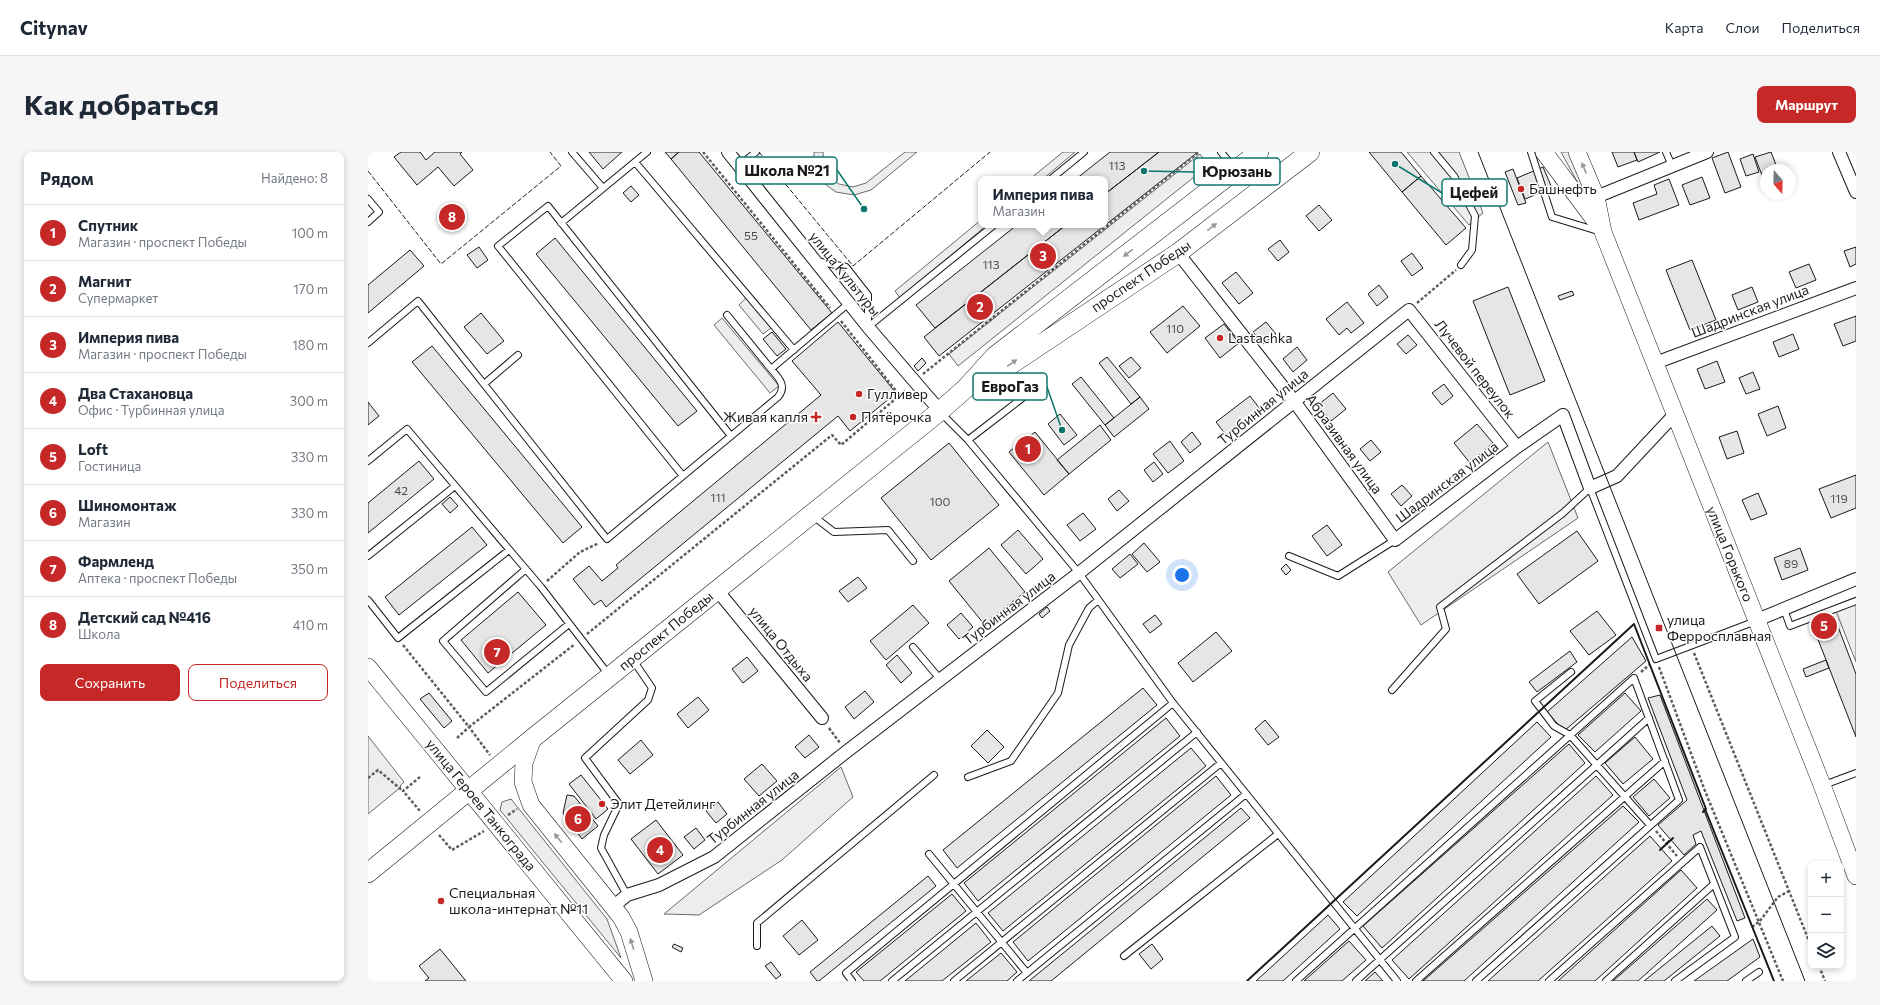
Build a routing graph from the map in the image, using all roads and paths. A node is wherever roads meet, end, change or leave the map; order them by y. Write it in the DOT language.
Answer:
graph roads {
  1 [pos="572,152"];
  2 [pos="647,152"];
  3 [pos="703,152"];
  4 [pos="728,152"];
  5 [pos="756,152"];
  6 [pos="1084,152"];
  7 [pos="1200,152"];
  8 [pos="1221,152"];
  9 [pos="1259,152"];
  10 [pos="1310,152"];
  11 [pos="1434,152"];
  12 [pos="1531,152"];
  13 [pos="1544,152"];
  14 [pos="1577,152"];
  15 [pos="1666,152"];
  16 [pos="1707,152"];
  17 [pos="1839,152"];
  18 [pos="635,162"];
  19 [pos="739,166"];
  20 [pos="1672,166"];
  21 [pos="1236,170"];
  22 [pos="1055,176"];
  23 [pos="603,188"];
  24 [pos="1856,192"];
  25 [pos="1596,197"];
  26 [pos="368,199"];
  27 [pos="368,222"];
  28 [pos="561,223"];
  29 [pos="1108,225"];
  30 [pos="990,228"];
  31 [pos="1105,228"];
  32 [pos="1603,232"];
  33 [pos="1178,253"];
  34 [pos="815,260"];
  35 [pos="1461,265"];
  36 [pos="1856,288"];
  37 [pos="849,303"];
  38 [pos="1409,310"];
  39 [pos="727,315"];
  40 [pos="836,315"];
  41 [pos="868,327"];
  42 [pos="368,343"];
  43 [pos="794,350"];
  44 [pos="518,355"];
  45 [pos="1655,363"];
  46 [pos="771,369"];
  47 [pos="915,382"];
  48 [pos="484,384"];
  49 [pos="965,389"];
  50 [pos="900,396"];
  51 [pos="1025,396"];
  52 [pos="1294,401"];
  53 [pos="940,411"];
  54 [pos="1675,414"];
  55 [pos="731,436"];
  56 [pos="968,440"];
  57 [pos="1517,447"];
  58 [pos="368,461"];
  59 [pos="683,476"];
  60 [pos="455,486"];
  61 [pos="1590,488"];
  62 [pos="811,515"];
  63 [pos="607,539"];
  64 [pos="1395,540"];
  65 [pos="509,550"];
  66 [pos="368,556"];
  67 [pos="1289,556"];
  68 [pos="913,561"];
  69 [pos="526,569"];
  70 [pos="1079,573"];
  71 [pos="1856,580"];
  72 [pos="541,587"];
  73 [pos="717,590"];
  74 [pos="368,600"];
  75 [pos="1098,600"];
  76 [pos="1856,601"];
  77 [pos="1784,609"];
  78 [pos="1757,620"];
  79 [pos="569,624"];
  80 [pos="398,638"];
  81 [pos="581,639"];
  82 [pos="1691,646"];
  83 [pos="913,647"];
  84 [pos="632,658"];
  85 [pos="1656,660"];
  86 [pos="368,667"];
  87 [pos="1571,672"];
  88 [pos="610,676"];
  89 [pos="1634,678"];
  90 [pos="940,679"];
  91 [pos="1392,690"];
  92 [pos="1173,703"];
  93 [pos="822,718"];
  94 [pos="1649,718"];
  95 [pos="1197,732"];
  96 [pos="1570,735"];
  97 [pos="533,738"];
  98 [pos="846,752"];
  99 [pos="1665,761"];
  100 [pos="1221,763"];
  101 [pos="1596,764"];
  102 [pos="1856,773"];
  103 [pos="934,775"];
  104 [pos="968,777"];
  105 [pos="368,778"];
  106 [pos="1822,785"];
  107 [pos="469,790"];
  108 [pos="403,791"];
  109 [pos="1246,794"];
  110 [pos="1625,796"];
  111 [pos="1650,825"];
  112 [pos="1278,834"];
  113 [pos="929,854"];
  114 [pos="1683,862"];
  115 [pos="368,873"];
  116 [pos="1856,876"];
  117 [pos="954,884"];
  118 [pos="1714,884"];
  119 [pos="1789,891"];
  120 [pos="627,895"];
  121 [pos="613,907"];
  122 [pos="977,912"];
  123 [pos="1759,922"];
  124 [pos="1752,926"];
  125 [pos="1354,928"];
  126 [pos="1808,938"];
  127 [pos="1002,942"];
  128 [pos="757,946"];
  129 [pos="1124,956"];
  130 [pos="1380,960"];
  131 [pos="1820,969"];
  132 [pos="1759,972"];
  133 [pos="1027,973"];
  134 [pos="624,981"];
  135 [pos="644,981"];
  136 [pos="852,981"];
  137 [pos="892,981"];
  138 [pos="954,981"];
  139 [pos="1017,981"];
  140 [pos="1296,981"];
  141 [pos="1356,981"];
  142 [pos="1397,981"];
  143 [pos="1416,981"];
  144 [pos="1476,981"];
  145 [pos="1549,981"];
  146 [pos="1606,981"];
  147 [pos="1675,981"];
  148 [pos="1746,981"];
  149 [pos="1783,981"];
  150 [pos="1825,981"];
  1 -- 23 [label="lane"];
  2 -- 18 [label="lane"];
  3 -- 40 [label="path"];
  4 -- 19 [label="street, улица Культуры"];
  5 -- 19 [label="lane"];
  6 -- 22 [label="lane"];
  7 -- 29 [label="path"];
  8 -- 21 [label="lane"];
  9 -- 21 [label="main road, проспект Победы"];
  33 -- 10 [label="main road, проспект Победы, one-way"];
  11 -- 35 [label="lane"];
  12 -- 32 [label="lane"];
  13 -- 32 [label="street, улица Горького"];
  25 -- 14 [label="street, улица Горького, one-way"];
  15 -- 20 [label="lane"];
  16 -- 20 [label="street"];
  17 -- 24 [label="street"];
  18 -- 23 [label="lane"];
  18 -- 43 [label="lane"];
  19 -- 34 [label="street, улица Культуры"];
  20 -- 25 [label="street"];
  21 -- 49 [label="main road, проспект Победы, one-way"];
  23 -- 28 [label="lane"];
  25 -- 32 [label="street, улица Горького"];
  26 -- 27 [label="lane"];
  28 -- 55 [label="lane"];
  28 -- 59 [label="lane"];
  30 -- 41 [label="lane"];
  31 -- 47 [label="path"];
  32 -- 45 [label="street, улица Горького"];
  49 -- 33 [label="main road, проспект Победы, one-way"];
  33 -- 52 [label="street, Абразивная улица"];
  34 -- 37 [label="street, улица Культуры"];
  34 -- 41 [label="lane"];
  35 -- 38 [label="path"];
  36 -- 45 [label="street, Шадринская улица"];
  37 -- 40 [label="lane"];
  37 -- 41 [label="street, улица Культуры"];
  38 -- 52 [label="street, Турбинная улица"];
  38 -- 57 [label="street, Лучевой переулок"];
  39 -- 46 [label="lane"];
  40 -- 43 [label="lane"];
  40 -- 50 [label="path"];
  41 -- 47 [label="street, улица Культуры"];
  42 -- 48 [label="lane"];
  43 -- 46 [label="lane"];
  44 -- 48 [label="lane"];
  45 -- 54 [label="street, улица Горького"];
  46 -- 55 [label="lane"];
  47 -- 50 [label="path"];
  47 -- 53 [label="street, улица Культуры"];
  48 -- 63 [label="lane"];
  49 -- 53 [label="main road, проспект Победы"];
  50 -- 81 [label="path"];
  51 -- 56 [label="lane"];
  52 -- 64 [label="street, Абразивная улица"];
  52 -- 70 [label="street, Турбинная улица"];
  53 -- 56 [label="lane"];
  53 -- 62 [label="main road, проспект Победы"];
  54 -- 61 [label="street"];
  54 -- 78 [label="street, улица Горького"];
  55 -- 59 [label="lane"];
  56 -- 70 [label="lane"];
  57 -- 61 [label="street, Шадринская улица"];
  57 -- 64 [label="street, Шадринская улица"];
  58 -- 60 [label="lane"];
  59 -- 63 [label="lane"];
  60 -- 65 [label="lane"];
  60 -- 66 [label="lane"];
  61 -- 85 [label="lane"];
  61 -- 91 [label="lane"];
  62 -- 68 [label="lane"];
  62 -- 73 [label="main road, проспект Победы"];
  63 -- 72 [label="path"];
  64 -- 67 [label="lane"];
  65 -- 69 [label="lane"];
  65 -- 80 [label="lane"];
  69 -- 72 [label="lane"];
  69 -- 79 [label="lane"];
  70 -- 75 [label="lane"];
  70 -- 90 [label="street, Турбинная улица"];
  71 -- 77 [label="street"];
  72 -- 79 [label="lane"];
  73 -- 84 [label="main road, проспект Победы"];
  73 -- 93 [label="street, улица Отдыха"];
  74 -- 80 [label="lane"];
  75 -- 92 [label="lane"];
  75 -- 104 [label="lane"];
  76 -- 77 [label="lane"];
  77 -- 78 [label="street"];
  78 -- 82 [label="lane"];
  78 -- 106 [label="street, улица Горького"];
  79 -- 81 [label="lane"];
  80 -- 81 [label="path"];
  81 -- 88 [label="lane"];
  82 -- 85 [label="lane"];
  82 -- 119 [label="path"];
  83 -- 90 [label="lane"];
  84 -- 88 [label="main road, проспект Победы"];
  84 -- 120 [label="lane"];
  85 -- 89 [label="path"];
  85 -- 123 [label="path"];
  86 -- 107 [label="street, улица Героев Танкограда"];
  87 -- 96 [label="lane"];
  88 -- 97 [label="main road, проспект Победы"];
  89 -- 94 [label="lane"];
  89 -- 96 [label="lane"];
  90 -- 98 [label="street, Турбинная улица"];
  92 -- 95 [label="lane"];
  92 -- 117 [label="lane"];
  93 -- 98 [label="path"];
  94 -- 99 [label="lane"];
  94 -- 101 [label="lane"];
  95 -- 100 [label="lane"];
  95 -- 122 [label="lane"];
  96 -- 101 [label="lane"];
  96 -- 125 [label="lane"];
  97 -- 107 [label="main road, проспект Победы"];
  121 -- 97 [label="street, one-way"];
  98 -- 120 [label="street, Турбинная улица"];
  99 -- 110 [label="lane"];
  99 -- 111 [label="lane"];
  100 -- 109 [label="lane"];
  100 -- 127 [label="lane"];
  101 -- 110 [label="lane"];
  101 -- 130 [label="lane"];
  102 -- 106 [label="lane"];
  103 -- 128 [label="lane"];
  105 -- 108 [label="path"];
  106 -- 116 [label="street, улица Горького"];
  107 -- 115 [label="main road, проспект Победы"];
  107 -- 134 [label="street, улица Героев Танкограда"];
  109 -- 112 [label="lane"];
  109 -- 133 [label="lane"];
  110 -- 111 [label="lane"];
  110 -- 143 [label="lane"];
  111 -- 114 [label="path"];
  111 -- 144 [label="lane"];
  112 -- 125 [label="lane"];
  112 -- 129 [label="lane"];
  113 -- 117 [label="lane"];
  114 -- 118 [label="lane"];
  114 -- 145 [label="lane"];
  117 -- 122 [label="lane"];
  117 -- 136 [label="lane"];
  118 -- 146 [label="lane"];
  118 -- 147 [label="lane"];
  119 -- 123 [label="path"];
  119 -- 126 [label="path"];
  120 -- 121 [label="street, Турбинная улица"];
  135 -- 121 [label="street, one-way"];
  122 -- 127 [label="lane"];
  122 -- 137 [label="lane"];
  123 -- 124 [label="path"];
  123 -- 149 [label="path"];
  125 -- 130 [label="lane"];
  125 -- 140 [label="lane"];
  127 -- 133 [label="lane"];
  127 -- 138 [label="lane"];
  130 -- 141 [label="lane"];
  130 -- 142 [label="lane"];
  131 -- 150 [label="path"];
  132 -- 148 [label="lane"];
  133 -- 139 [label="lane"];
}
